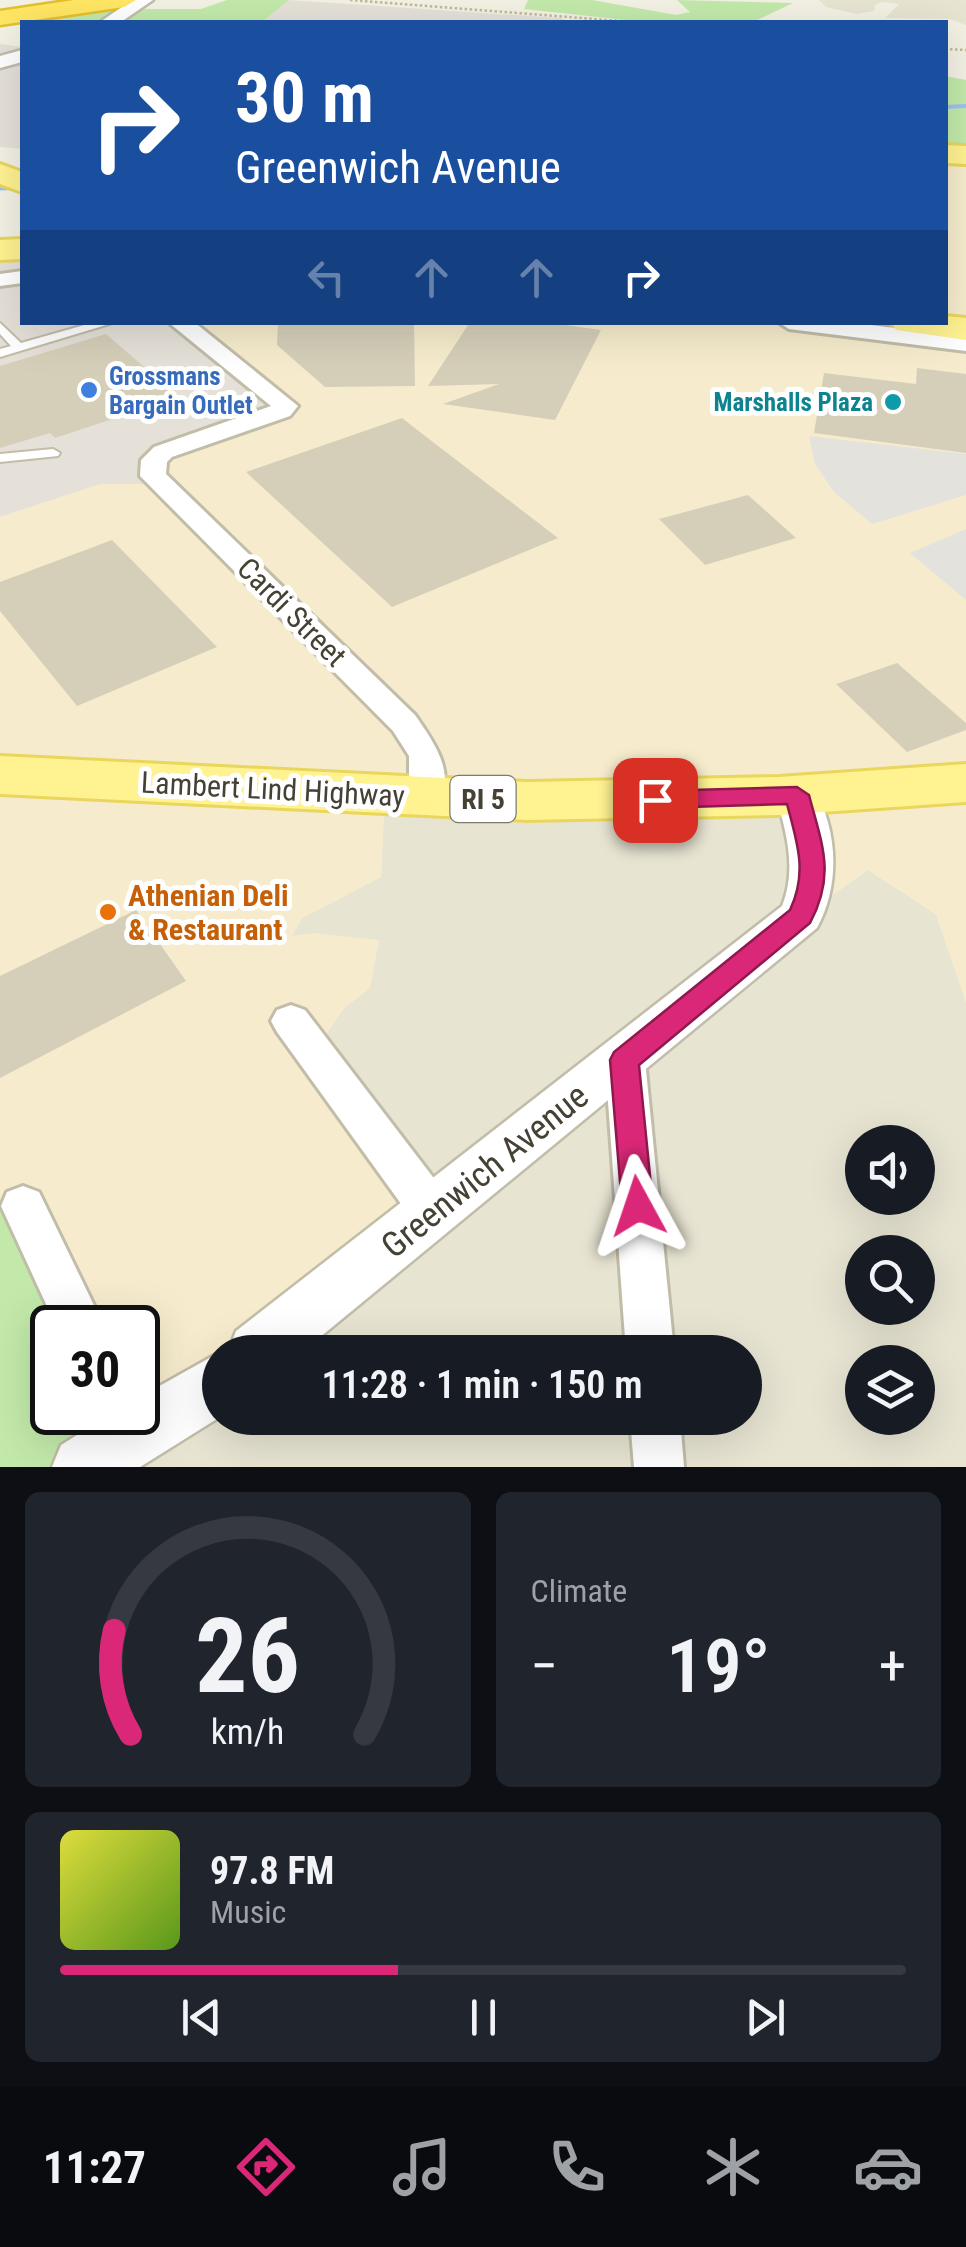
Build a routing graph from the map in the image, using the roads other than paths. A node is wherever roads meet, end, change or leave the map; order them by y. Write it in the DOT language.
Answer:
graph roads {
  1 [pos="124,0"];
  2 [pos="144,0"];
  3 [pos="0,18"];
  4 [pos="111,20"];
  5 [pos="183,325"];
  6 [pos="817,325"];
  7 [pos="933,325"];
  8 [pos="83,326"];
  9 [pos="0,327"];
  10 [pos="966,329"];
  11 [pos="966,344"];
  12 [pos="18,348"];
  13 [pos="0,353"];
  14 [pos="53,453"];
  15 [pos="0,458"];
  16 [pos="0,775"];
  17 [pos="966,784"];
  18 [pos="797,795"];
  19 [pos="426,797"];
  20 [pos="291,1020"];
  21 [pos="624,1060"];
  22 [pos="24,1206"];
  23 [pos="434,1212"];
  24 [pos="71,1305"];
  25 [pos="278,1335"];
  26 [pos="648,1335"];
  27 [pos="202,1390"];
  28 [pos="160,1410"];
  29 [pos="117,1435"];
  30 [pos="657,1435"];
  31 [pos="83,1467"];
  32 [pos="659,1467"];
  1 -- 3 [label="highway"];
  2 -- 4 [label="street"];
  5 -- 19 [label="street, Cardi Street"];
  6 -- 11 [label="street"];
  7 -- 10 [label="main road"];
  8 -- 12 [label="lane"];
  9 -- 12 [label="lane"];
  12 -- 13 [label="lane"];
  14 -- 15 [label="lane"];
  16 -- 19 [label="main road, Lambert Lind Highway / RI 5"];
  17 -- 18 [label="main road, Lambert Lind Highway / RI 5"];
  18 -- 19 [label="main road, Lambert Lind Highway / RI 5"];
  18 -- 21 [label="street, Greenwich Avenue"];
  20 -- 23 [label="street"];
  21 -- 23 [label="street, Greenwich Avenue"];
  21 -- 26 [label="street"];
  22 -- 24 [label="street"];
  23 -- 25 [label="street, Greenwich Avenue"];
  27 -- 28 [label="street"];
  29 -- 31 [label="street"];
  30 -- 32 [label="street"];
}
